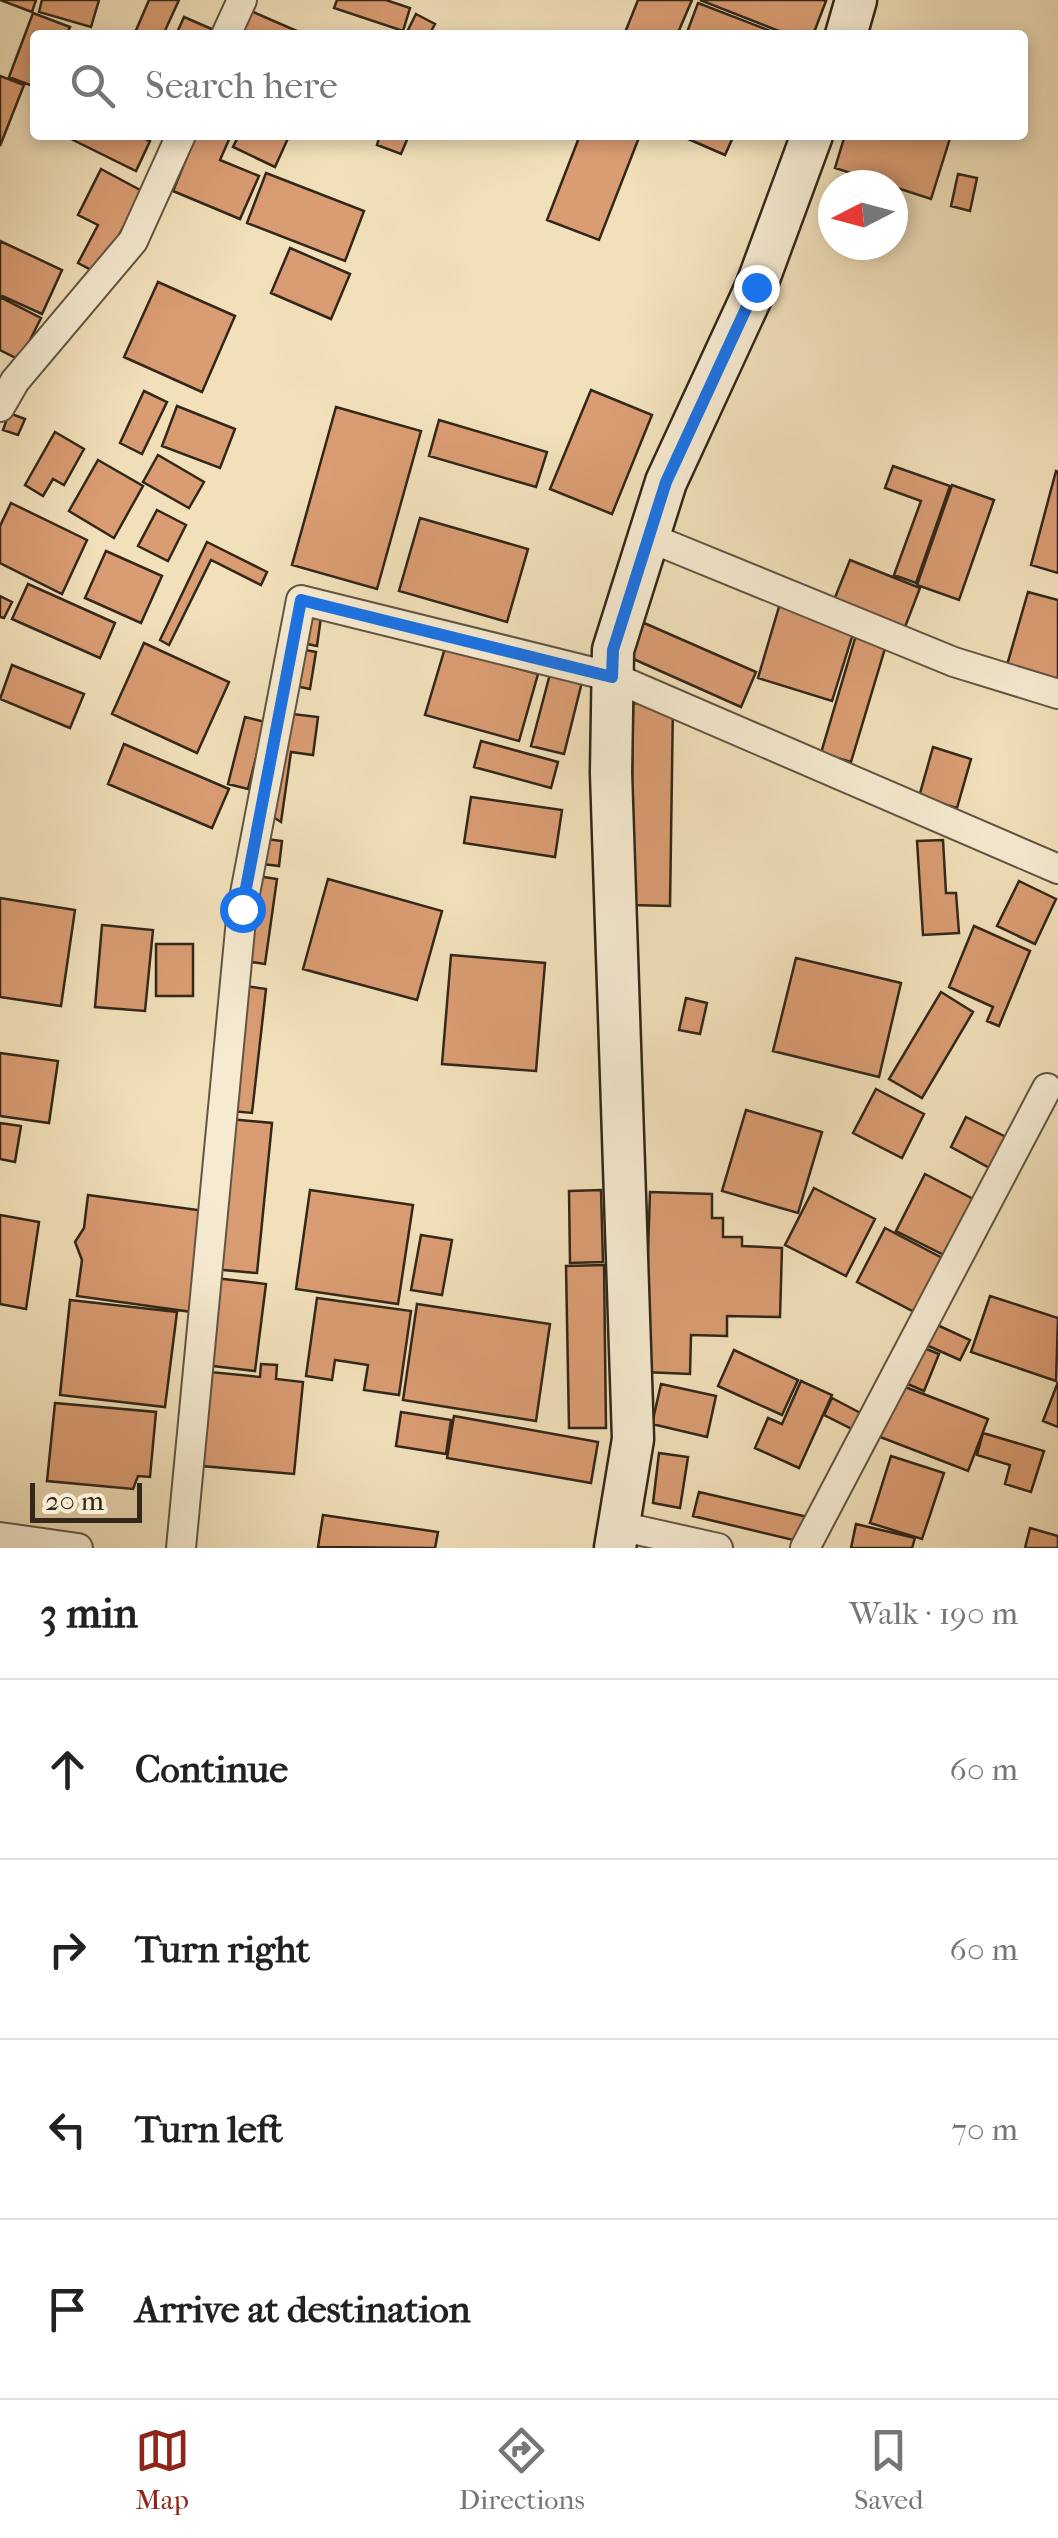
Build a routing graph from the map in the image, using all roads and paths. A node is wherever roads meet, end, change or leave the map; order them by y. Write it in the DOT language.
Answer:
graph roads {
  1 [pos="242,0"];
  2 [pos="856,0"];
  3 [pos="228,30"];
  4 [pos="847,30"];
  5 [pos="179,140"];
  6 [pos="810,140"];
  7 [pos="0,408"];
  8 [pos="648,537"];
  9 [pos="612,677"];
  10 [pos="1058,694"];
  11 [pos="1058,868"];
  12 [pos="1048,1088"];
  13 [pos="0,1537"];
  14 [pos="617,1537"];
  15 [pos="78,1548"];
  16 [pos="181,1548"];
  17 [pos="718,1548"];
  18 [pos="805,1548"];
  1 -- 3 [label="street"];
  2 -- 4 [label="street"];
  5 -- 7 [label="street"];
  6 -- 8 [label="street"];
  8 -- 9 [label="street"];
  8 -- 10 [label="street"];
  9 -- 11 [label="street"];
  9 -- 14 [label="street"];
  9 -- 16 [label="street"];
  12 -- 18 [label="street"];
  13 -- 15 [label="street"];
  14 -- 17 [label="street"];
}
